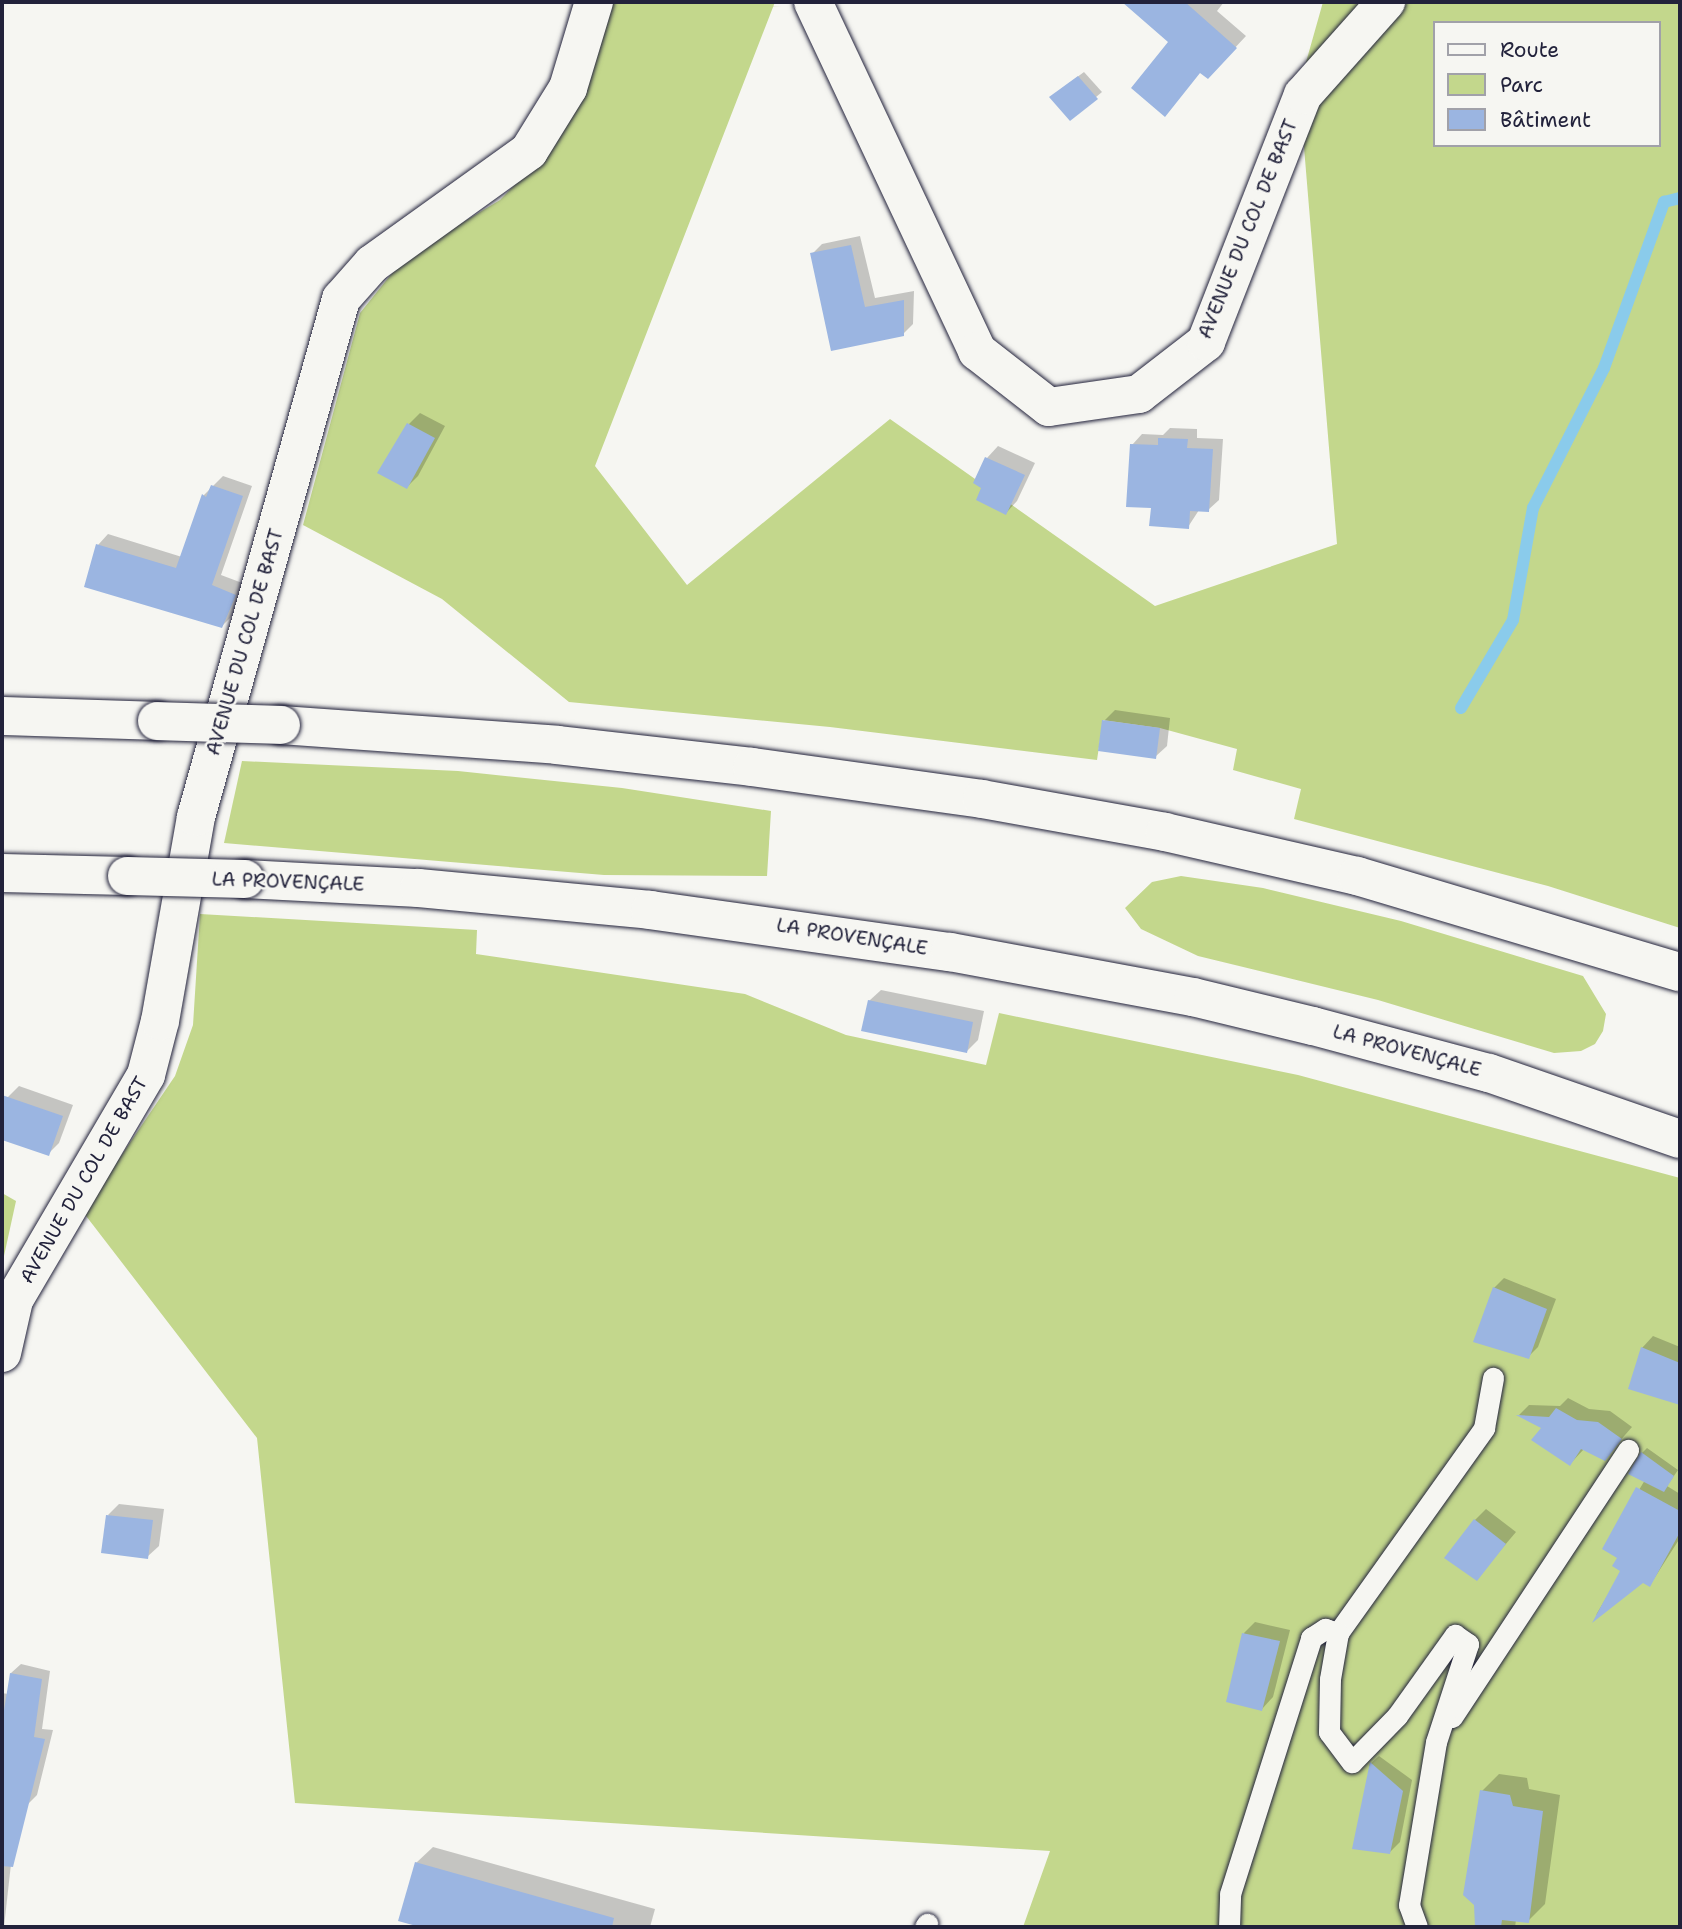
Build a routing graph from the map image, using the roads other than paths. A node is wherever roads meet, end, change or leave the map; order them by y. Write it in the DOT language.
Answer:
graph roads {
  1 [pos="594,2"];
  2 [pos="813,2"];
  3 [pos="1385,2"];
  4 [pos="2,716"];
  5 [pos="2,873"];
  6 [pos="1680,972"];
  7 [pos="1680,1139"];
  8 [pos="2,1353"];
  9 [pos="1493,1378"];
  10 [pos="1628,1450"];
  11 [pos="1338,1633"];
  12 [pos="1436,1742"];
  13 [pos="1229,1927"];
  14 [pos="1417,1927"];
  1 -- 8 [label="main road, AVENUE DU COL DE BAST"];
  2 -- 3 [label="main road, AVENUE DU COL DE BAST"];
  4 -- 6 [label="main road, bridge"];
  5 -- 7 [label="main road, LA PROVENÇALE, bridge"];
  9 -- 11 [label="lane"];
  10 -- 12 [label="lane"];
  11 -- 12 [label="lane"];
  11 -- 13 [label="lane"];
  12 -- 14 [label="lane"];
}
